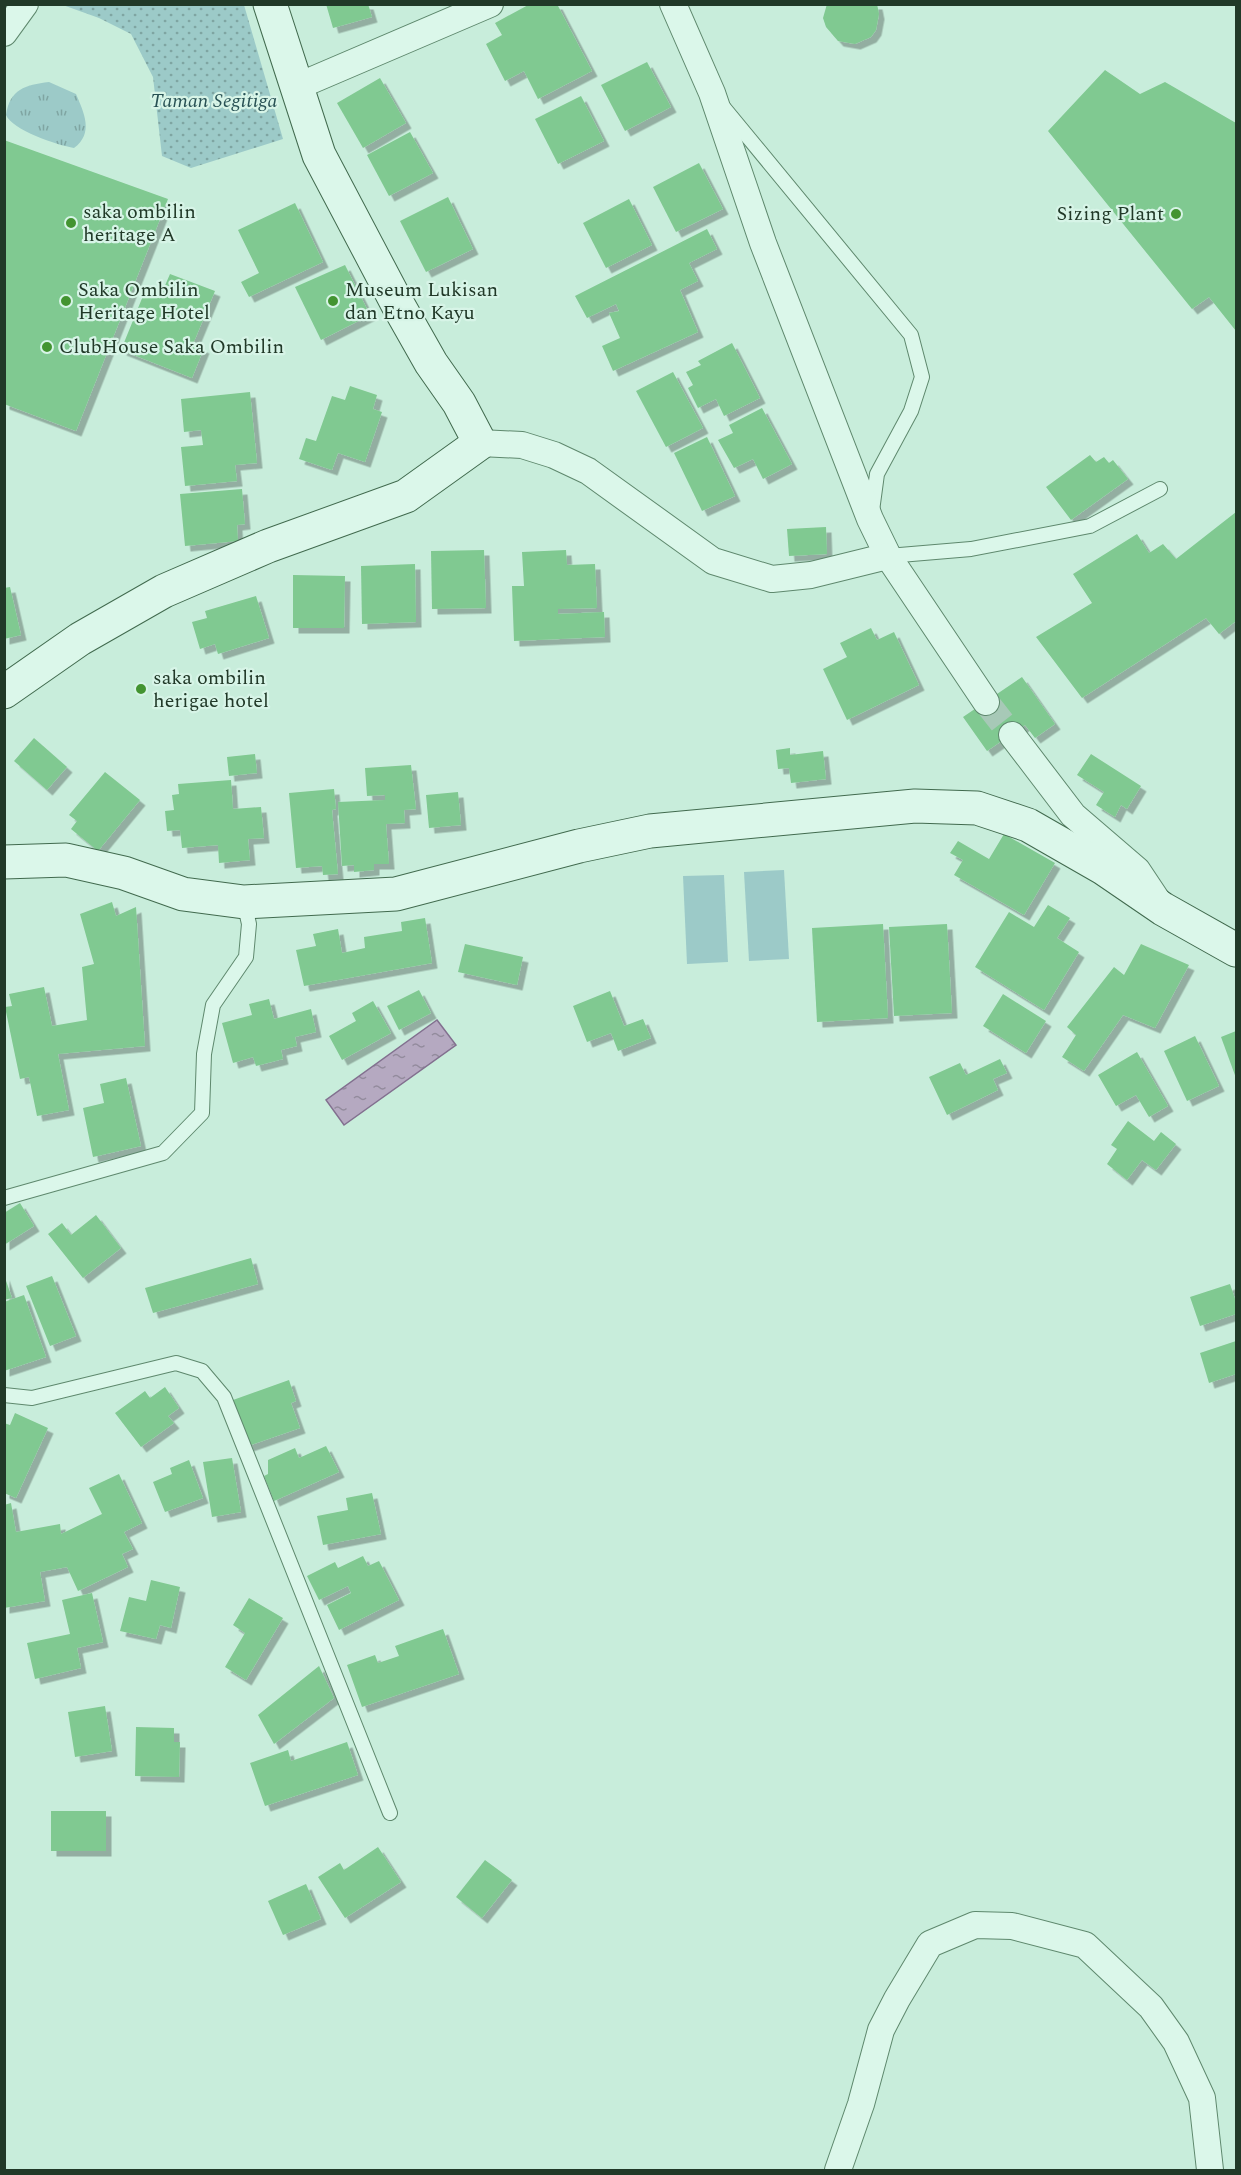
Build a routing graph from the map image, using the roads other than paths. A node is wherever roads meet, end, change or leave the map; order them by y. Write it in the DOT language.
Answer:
graph roads {
  1 [pos="25,4"];
  2 [pos="270,4"];
  3 [pos="490,4"];
  4 [pos="673,4"];
  5 [pos="4,33"];
  6 [pos="296,87"];
  7 [pos="712,93"];
  8 [pos="480,443"];
  9 [pos="1160,489"];
  10 [pos="870,519"];
  11 [pos="888,556"];
  12 [pos="4,692"];
  13 [pos="986,702"];
  14 [pos="1012,735"];
  15 [pos="4,862"];
  16 [pos="243,902"];
  17 [pos="1163,909"];
  18 [pos="1236,950"];
  19 [pos="4,1198"];
  20 [pos="4,1395"];
  21 [pos="390,1813"];
  22 [pos="838,2170"];
  23 [pos="1210,2170"];
  1 -- 5 [label="street"];
  2 -- 6 [label="main road"];
  3 -- 6 [label="street"];
  4 -- 7 [label="street"];
  6 -- 8 [label="main road"];
  7 -- 10 [label="street"];
  7 -- 10 [label="lane"];
  8 -- 11 [label="street"];
  8 -- 12 [label="main road"];
  9 -- 11 [label="lane"];
  10 -- 11 [label="street"];
  11 -- 13 [label="street"];
  14 -- 17 [label="street"];
  15 -- 16 [label="main road"];
  16 -- 17 [label="main road"];
  16 -- 19 [label="lane"];
  17 -- 18 [label="main road"];
  20 -- 21 [label="lane"];
  22 -- 23 [label="street"];
}
